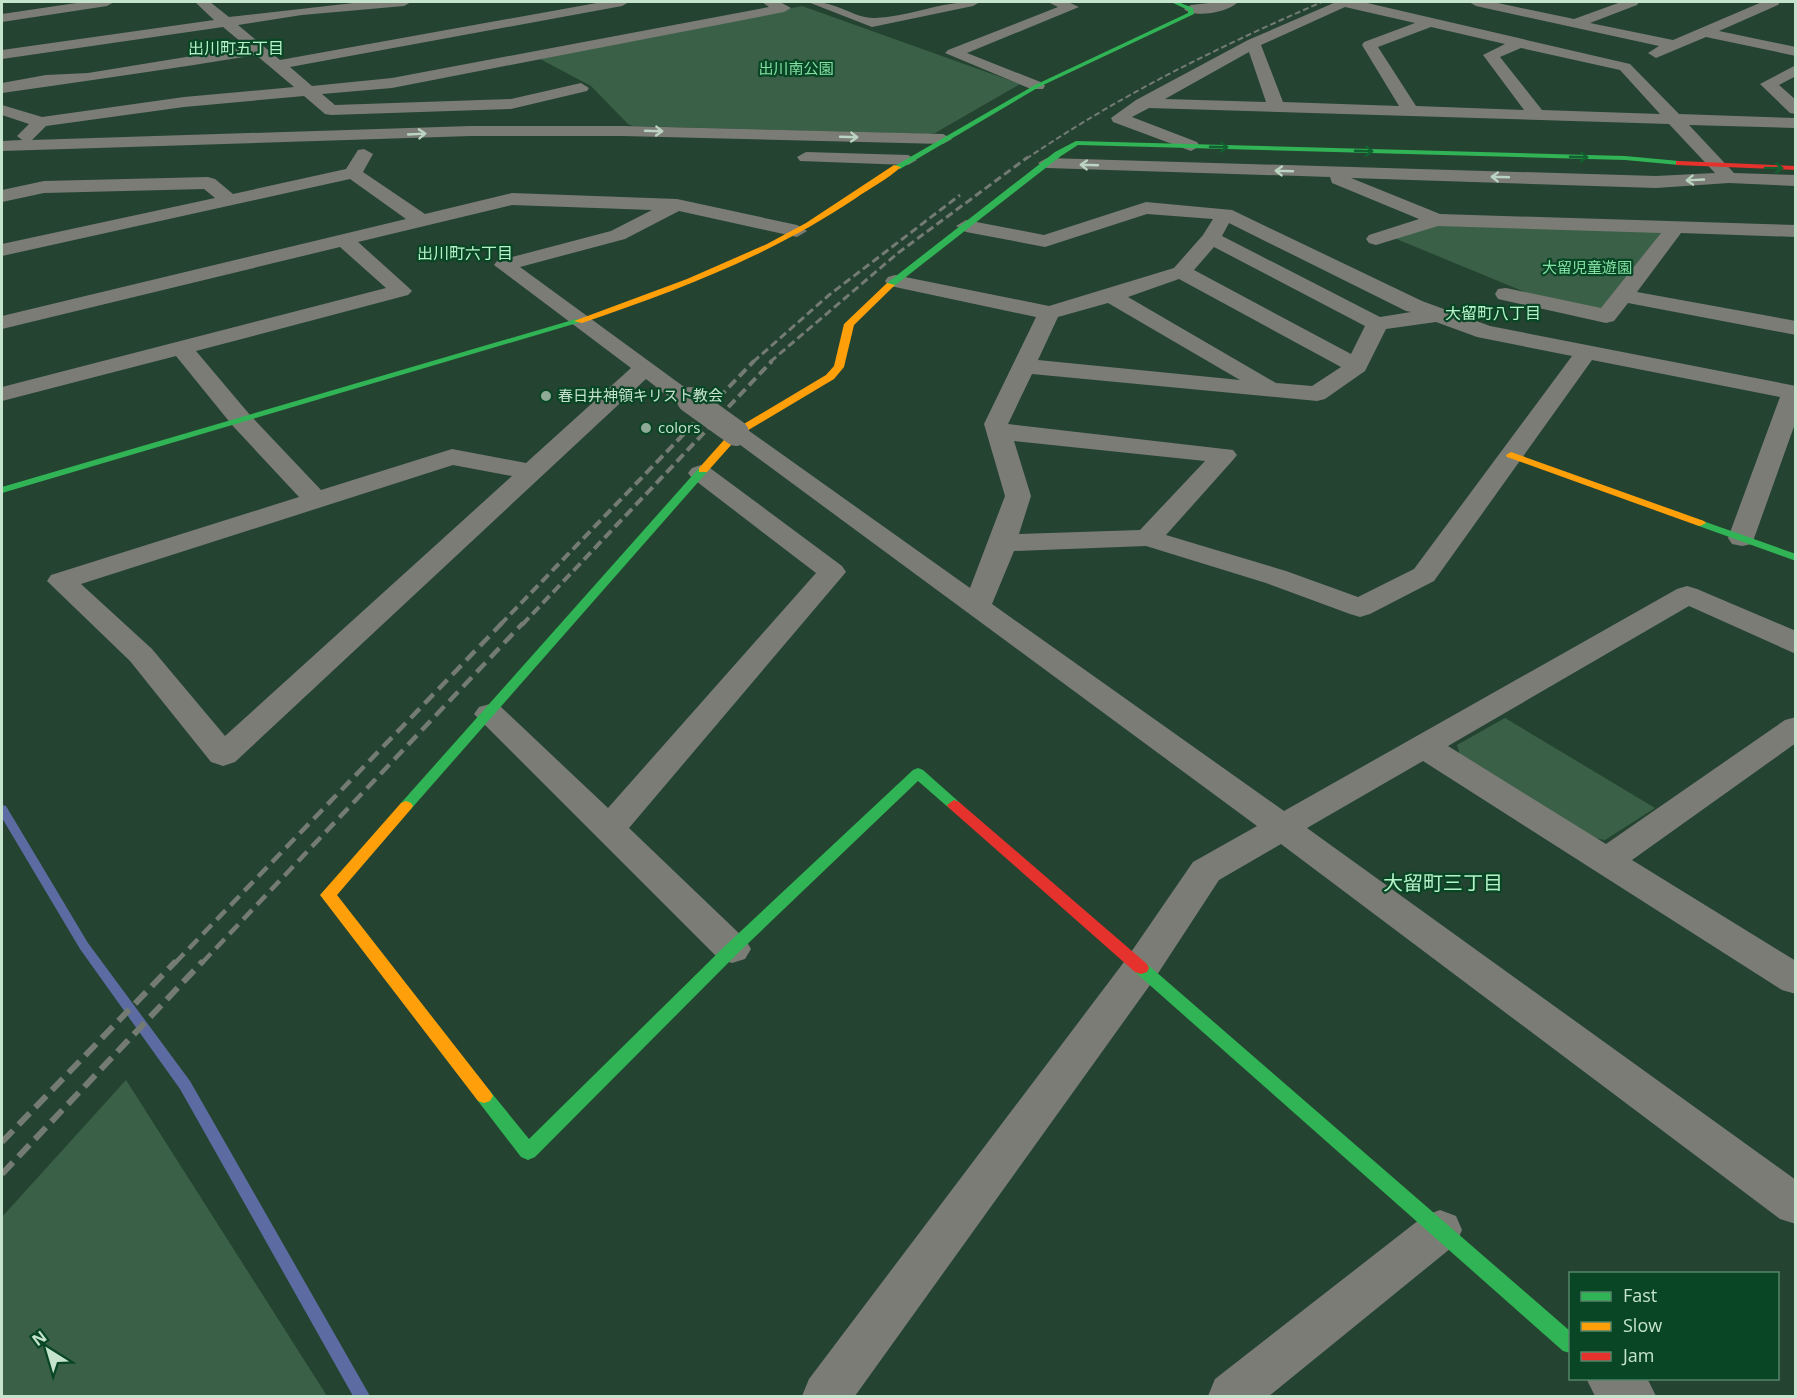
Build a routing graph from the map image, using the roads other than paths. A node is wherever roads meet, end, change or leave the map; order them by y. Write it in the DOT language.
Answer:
graph roads {
  1 [pos="107,2"];
  2 [pos="201,2"];
  3 [pos="404,2"];
  4 [pos="622,2"];
  5 [pos="769,2"];
  6 [pos="815,2"];
  7 [pos="973,2"];
  8 [pos="1055,2"];
  9 [pos="1174,2"];
  10 [pos="1231,2"];
  11 [pos="1350,2"];
  12 [pos="1488,2"];
  13 [pos="1632,2"];
  14 [pos="1773,2"];
  15 [pos="589,4"];
  16 [pos="299,6"];
  17 [pos="1191,9"];
  18 [pos="2,18"];
  19 [pos="226,22"];
  20 [pos="1432,22"];
  21 [pos="1576,23"];
  22 [pos="472,30"];
  23 [pos="1704,32"];
  24 [pos="1253,43"];
  25 [pos="1520,43"];
  26 [pos="1674,45"];
  27 [pos="259,50"];
  28 [pos="1796,52"];
  29 [pos="2,55"];
  30 [pos="527,57"];
  31 [pos="1635,62"];
  32 [pos="277,65"];
  33 [pos="545,67"];
  34 [pos="1796,70"];
  35 [pos="563,78"];
  36 [pos="1037,86"];
  37 [pos="2,88"];
  38 [pos="581,88"];
  39 [pos="307,91"];
  40 [pos="595,102"];
  41 [pos="1142,103"];
  42 [pos="1276,107"];
  43 [pos="386,108"];
  44 [pos="1796,109"];
  45 [pos="2,110"];
  46 [pos="1411,111"];
  47 [pos="1537,115"];
  48 [pos="609,116"];
  49 [pos="1675,120"];
  50 [pos="41,122"];
  51 [pos="1796,123"];
  52 [pos="623,130"];
  53 [pos="943,139"];
  54 [pos="369,142"];
  55 [pos="9,146"];
  56 [pos="1191,146"];
  57 [pos="459,149"];
  58 [pos="791,157"];
  59 [pos="2,158"];
  60 [pos="908,160"];
  61 [pos="1047,163"];
  62 [pos="1329,172"];
  63 [pos="1724,172"];
  64 [pos="353,173"];
  65 [pos="1794,180"];
  66 [pos="2,196"];
  67 [pos="230,200"];
  68 [pos="676,205"];
  69 [pos="1225,214"];
  70 [pos="420,220"];
  71 [pos="1437,220"];
  72 [pos="966,226"];
  73 [pos="1676,227"];
  74 [pos="797,231"];
  75 [pos="1796,231"];
  76 [pos="1211,238"];
  77 [pos="343,239"];
  78 [pos="1376,239"];
  79 [pos="2,250"];
  80 [pos="1181,272"];
  81 [pos="895,281"];
  82 [pos="1506,294"];
  83 [pos="1111,296"];
  84 [pos="1623,296"];
  85 [pos="1049,313"];
  86 [pos="1439,315"];
  87 [pos="579,321"];
  88 [pos="2,322"];
  89 [pos="1377,324"];
  90 [pos="1796,328"];
  91 [pos="181,348"];
  92 [pos="1586,352"];
  93 [pos="1024,366"];
  94 [pos="1357,366"];
  95 [pos="644,368"];
  96 [pos="1274,390"];
  97 [pos="1794,393"];
  98 [pos="2,394"];
  99 [pos="241,420"];
  100 [pos="997,432"];
  101 [pos="736,433"];
  102 [pos="1511,455"];
  103 [pos="529,471"];
  104 [pos="701,473"];
  105 [pos="2,490"];
  106 [pos="315,499"];
  107 [pos="1148,538"];
  108 [pos="1742,538"];
  109 [pos="1003,543"];
  110 [pos="1796,558"];
  111 [pos="977,606"];
  112 [pos="1796,645"];
  113 [pos="490,714"];
  114 [pos="1796,727"];
  115 [pos="1425,747"];
  116 [pos="1282,827"];
  117 [pos="609,829"];
  118 [pos="1606,861"];
  119 [pos="732,949"];
  120 [pos="1141,968"];
  121 [pos="1796,980"];
  122 [pos="1796,1204"];
  123 [pos="1440,1230"];
  124 [pos="1569,1343"];
  125 [pos="1612,1380"];
  126 [pos="826,1396"];
  127 [pos="1232,1396"];
  128 [pos="1631,1396"];
  1 -- 18 [label="street"];
  2 -- 19 [label="street"];
  3 -- 16 [label="street"];
  4 -- 15 [label="street"];
  5 -- 30 [label="street"];
  6 -- 7 [label="street"];
  8 -- 36 [label="street"];
  9 -- 17 [label="street"];
  10 -- 17 [label="street"];
  11 -- 20 [label="street"];
  11 -- 24 [label="street"];
  12 -- 21 [label="street"];
  13 -- 21 [label="street"];
  14 -- 23 [label="street"];
  15 -- 22 [label="street"];
  16 -- 19 [label="street"];
  17 -- 36 [label="street"];
  19 -- 27 [label="street"];
  19 -- 29 [label="street"];
  20 -- 25 [label="street"];
  20 -- 46 [label="street"];
  21 -- 26 [label="street"];
  22 -- 30 [label="street"];
  22 -- 32 [label="street"];
  23 -- 26 [label="street"];
  23 -- 28 [label="street"];
  24 -- 41 [label="street"];
  24 -- 42 [label="street"];
  25 -- 31 [label="street"];
  25 -- 47 [label="street"];
  26 -- 31 [label="street"];
  27 -- 32 [label="street"];
  27 -- 37 [label="street"];
  30 -- 33 [label="street"];
  30 -- 39 [label="street"];
  31 -- 49 [label="street"];
  32 -- 39 [label="street"];
  34 -- 44 [label="street"];
  35 -- 38 [label="street"];
  36 -- 53 [label="street"];
  38 -- 40 [label="street"];
  38 -- 43 [label="street"];
  39 -- 43 [label="street"];
  39 -- 50 [label="street"];
  41 -- 42 [label="street"];
  41 -- 56 [label="street"];
  42 -- 46 [label="street"];
  43 -- 54 [label="street"];
  45 -- 50 [label="street"];
  46 -- 47 [label="street"];
  47 -- 49 [label="street"];
  48 -- 52 [label="street"];
  49 -- 51 [label="street"];
  49 -- 63 [label="street"];
  50 -- 55 [label="street"];
  52 -- 53 [label="street, one-way"];
  54 -- 52 [label="street, one-way"];
  53 -- 60 [label="street"];
  54 -- 55 [label="street"];
  54 -- 57 [label="street"];
  54 -- 59 [label="street"];
  54 -- 64 [label="street"];
  56 -- 61 [label="street"];
  56 -- 63 [label="street, one-way"];
  58 -- 60 [label="street"];
  60 -- 74 [label="street"];
  62 -- 61 [label="street, one-way"];
  61 -- 72 [label="street"];
  63 -- 62 [label="street, one-way"];
  62 -- 71 [label="street"];
  63 -- 65 [label="street"];
  64 -- 67 [label="street"];
  64 -- 70 [label="street"];
  66 -- 67 [label="street"];
  67 -- 79 [label="street"];
  68 -- 70 [label="street"];
  68 -- 74 [label="street"];
  68 -- 87 [label="street"];
  69 -- 72 [label="street"];
  69 -- 76 [label="street"];
  69 -- 86 [label="street"];
  70 -- 77 [label="street"];
  71 -- 73 [label="street"];
  71 -- 78 [label="street"];
  72 -- 81 [label="street"];
  73 -- 75 [label="street"];
  73 -- 84 [label="street"];
  74 -- 87 [label="street"];
  76 -- 80 [label="street"];
  76 -- 89 [label="street"];
  77 -- 88 [label="street"];
  77 -- 91 [label="street"];
  80 -- 83 [label="street"];
  80 -- 94 [label="street"];
  81 -- 85 [label="street"];
  81 -- 101 [label="street"];
  82 -- 84 [label="street"];
  83 -- 85 [label="street"];
  83 -- 96 [label="street"];
  84 -- 90 [label="street"];
  85 -- 93 [label="street"];
  86 -- 89 [label="street"];
  86 -- 92 [label="street"];
  87 -- 95 [label="street"];
  87 -- 99 [label="street"];
  89 -- 94 [label="street"];
  91 -- 98 [label="street"];
  91 -- 99 [label="street"];
  92 -- 97 [label="street"];
  92 -- 102 [label="street"];
  93 -- 96 [label="street"];
  93 -- 100 [label="street"];
  94 -- 96 [label="street"];
  95 -- 101 [label="street, bridge"];
  95 -- 103 [label="street"];
  97 -- 108 [label="street"];
  99 -- 105 [label="street"];
  99 -- 106 [label="street"];
  100 -- 107 [label="street"];
  100 -- 109 [label="street"];
  101 -- 104 [label="street"];
  101 -- 111 [label="street"];
  102 -- 107 [label="street"];
  102 -- 108 [label="street"];
  103 -- 106 [label="street"];
  103 -- 106 [label="street"];
  104 -- 113 [label="street"];
  104 -- 117 [label="street"];
  107 -- 109 [label="street"];
  108 -- 110 [label="street"];
  109 -- 111 [label="street"];
  111 -- 116 [label="street"];
  112 -- 115 [label="street"];
  113 -- 117 [label="street"];
  113 -- 119 [label="street"];
  114 -- 118 [label="street"];
  115 -- 116 [label="street"];
  115 -- 118 [label="street"];
  116 -- 120 [label="street"];
  116 -- 122 [label="street"];
  117 -- 119 [label="street"];
  118 -- 121 [label="street"];
  119 -- 120 [label="street"];
  120 -- 123 [label="street"];
  120 -- 126 [label="street"];
  123 -- 124 [label="street"];
  123 -- 127 [label="street"];
  125 -- 128 [label="street"];
}
